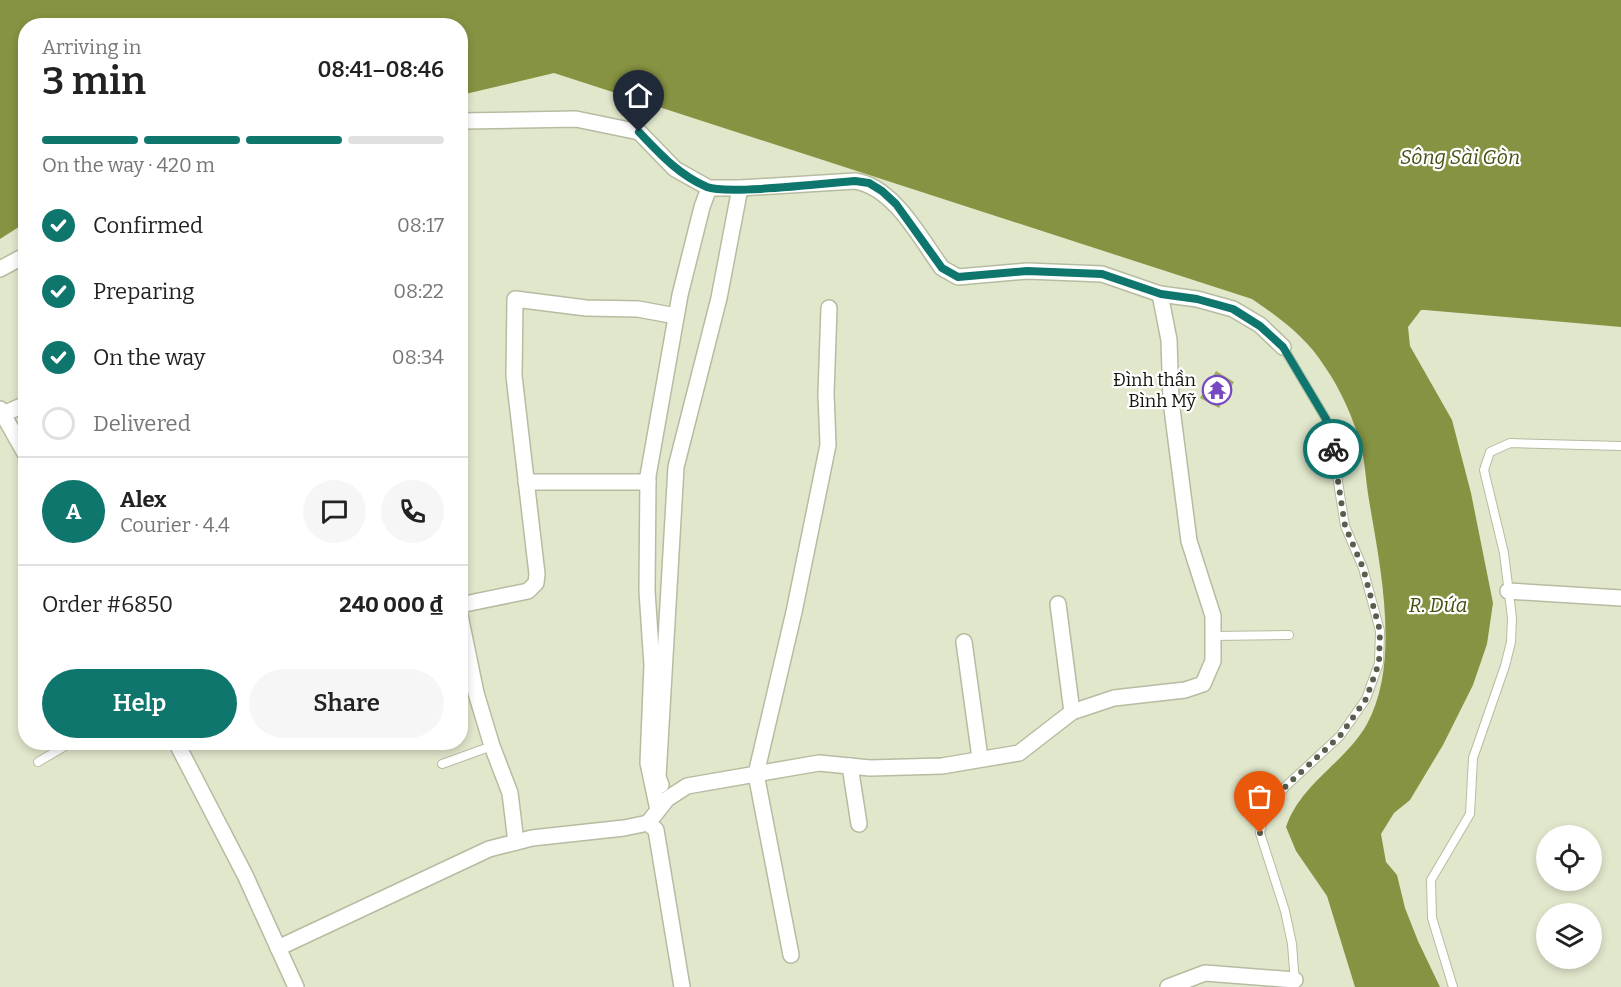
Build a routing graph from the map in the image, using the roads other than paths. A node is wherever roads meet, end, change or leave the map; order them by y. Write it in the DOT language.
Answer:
graph roads {
  1 [pos="468,121"];
  2 [pos="709,188"];
  3 [pos="740,188"];
  4 [pos="18,259"];
  5 [pos="0,269"];
  6 [pos="1161,294"];
  7 [pos="829,308"];
  8 [pos="676,316"];
  9 [pos="1283,347"];
  10 [pos="18,407"];
  11 [pos="2,412"];
  12 [pos="18,441"];
  13 [pos="1621,446"];
  14 [pos="526,482"];
  15 [pos="648,482"];
  16 [pos="1508,591"];
  17 [pos="1621,598"];
  18 [pos="468,602"];
  19 [pos="1058,604"];
  20 [pos="1289,635"];
  21 [pos="1213,636"];
  22 [pos="964,642"];
  23 [pos="468,654"];
  24 [pos="1072,712"];
  25 [pos="492,746"];
  26 [pos="58,750"];
  27 [pos="180,750"];
  28 [pos="980,758"];
  29 [pos="38,762"];
  30 [pos="442,764"];
  31 [pos="850,766"];
  32 [pos="756,774"];
  33 [pos="662,804"];
  34 [pos="648,823"];
  35 [pos="859,824"];
  36 [pos="516,842"];
  37 [pos="278,948"];
  38 [pos="791,955"];
  39 [pos="1295,983"];
  40 [pos="678,986"];
  41 [pos="296,987"];
  42 [pos="1168,987"];
  43 [pos="1453,987"];
  1 -- 2 [label="street"];
  2 -- 3 [label="street"];
  2 -- 8 [label="street"];
  3 -- 6 [label="street"];
  3 -- 33 [label="street"];
  4 -- 5 [label="street"];
  6 -- 9 [label="street"];
  6 -- 21 [label="street"];
  7 -- 32 [label="street"];
  8 -- 14 [label="street"];
  8 -- 15 [label="street"];
  9 -- 39 [label="lane"];
  10 -- 11 [label="street"];
  11 -- 12 [label="street"];
  13 -- 16 [label="lane"];
  14 -- 15 [label="street"];
  14 -- 18 [label="street"];
  15 -- 33 [label="street"];
  16 -- 17 [label="street"];
  16 -- 43 [label="lane"];
  19 -- 24 [label="street"];
  20 -- 21 [label="lane"];
  21 -- 24 [label="street"];
  22 -- 28 [label="street"];
  23 -- 25 [label="street"];
  24 -- 28 [label="street"];
  25 -- 30 [label="lane"];
  25 -- 36 [label="street"];
  26 -- 29 [label="lane"];
  27 -- 37 [label="street"];
  28 -- 31 [label="street"];
  31 -- 32 [label="street"];
  31 -- 35 [label="street"];
  32 -- 33 [label="street"];
  32 -- 38 [label="street"];
  33 -- 34 [label="street"];
  34 -- 36 [label="street"];
  34 -- 40 [label="street"];
  36 -- 37 [label="street"];
  37 -- 41 [label="street"];
  39 -- 42 [label="street"];
}
